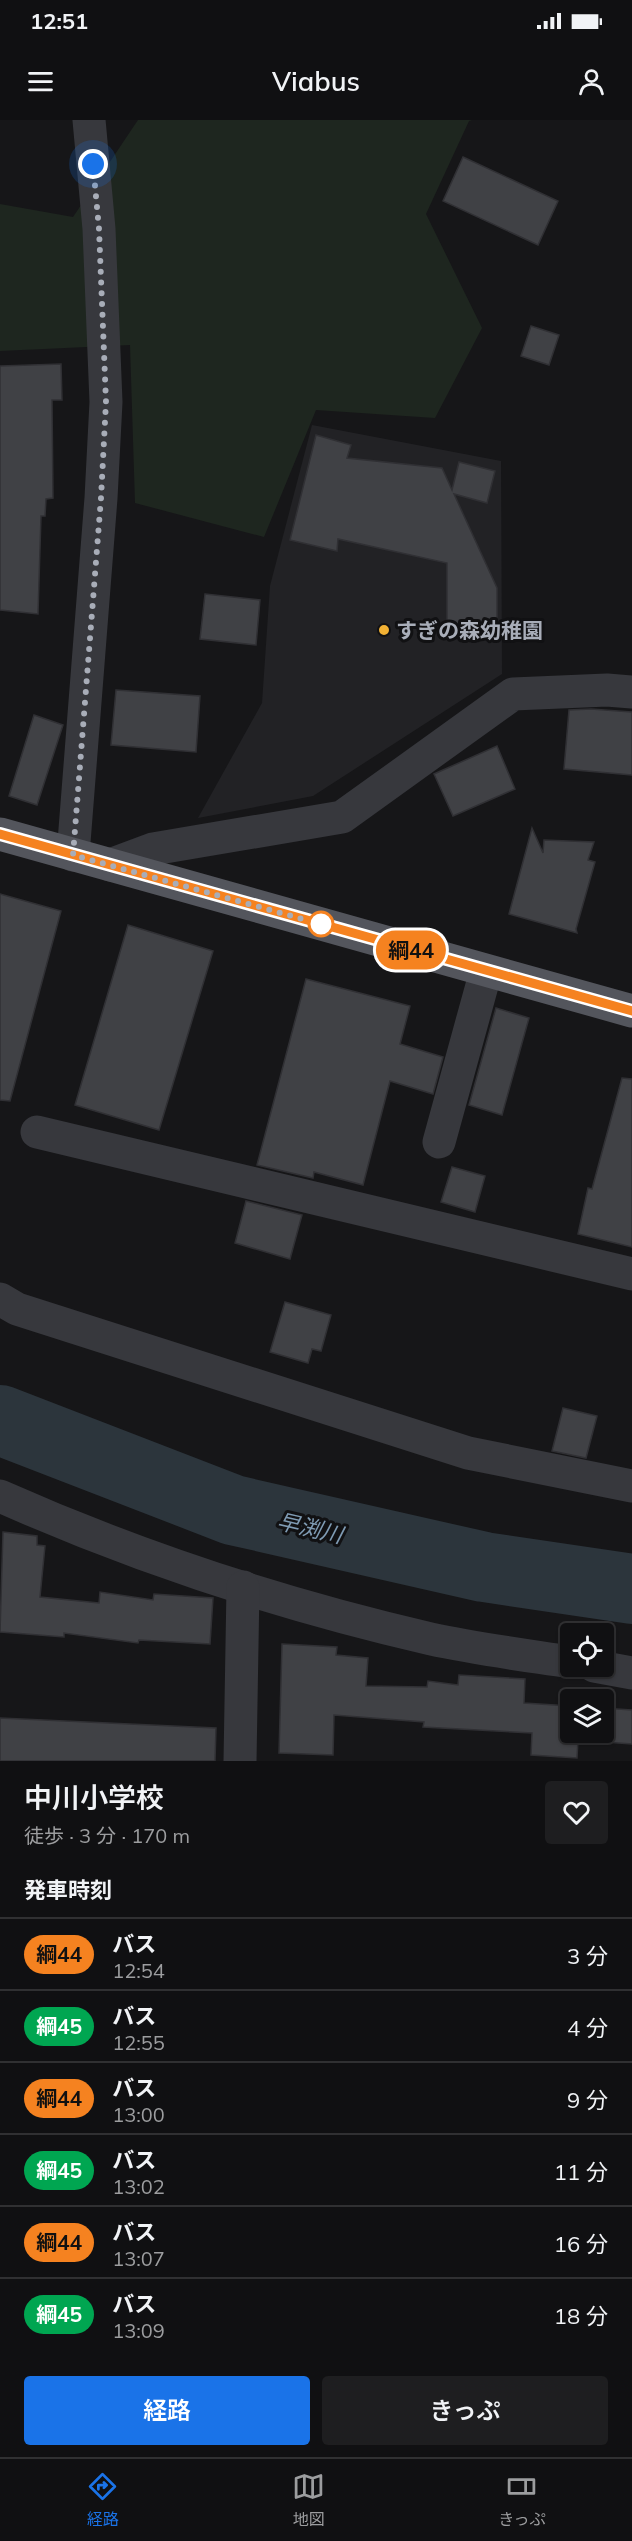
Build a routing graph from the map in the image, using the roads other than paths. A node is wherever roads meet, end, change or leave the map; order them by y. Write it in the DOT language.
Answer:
graph roads {
  1 [pos="89,120"];
  2 [pos="632,692"];
  3 [pos="0,834"];
  4 [pos="73,855"];
  5 [pos="110,865"];
  6 [pos="486,971"];
  7 [pos="632,1011"];
  8 [pos="38,1132"];
  9 [pos="439,1142"];
  10 [pos="632,1274"];
  11 [pos="0,1299"];
  12 [pos="632,1486"];
  13 [pos="0,1496"];
  14 [pos="243,1587"];
  15 [pos="560,1660"];
  16 [pos="614,1670"];
  17 [pos="632,1673"];
  18 [pos="240,1761"];
  1 -- 4 [label="street"];
  2 -- 5 [label="street"];
  3 -- 4 [label="main road"];
  4 -- 5 [label="main road"];
  5 -- 6 [label="main road"];
  6 -- 7 [label="main road"];
  6 -- 9 [label="street"];
  8 -- 10 [label="street"];
  11 -- 12 [label="street"];
  13 -- 14 [label="street"];
  14 -- 15 [label="street"];
  14 -- 18 [label="street"];
  16 -- 17 [label="street"];
}
